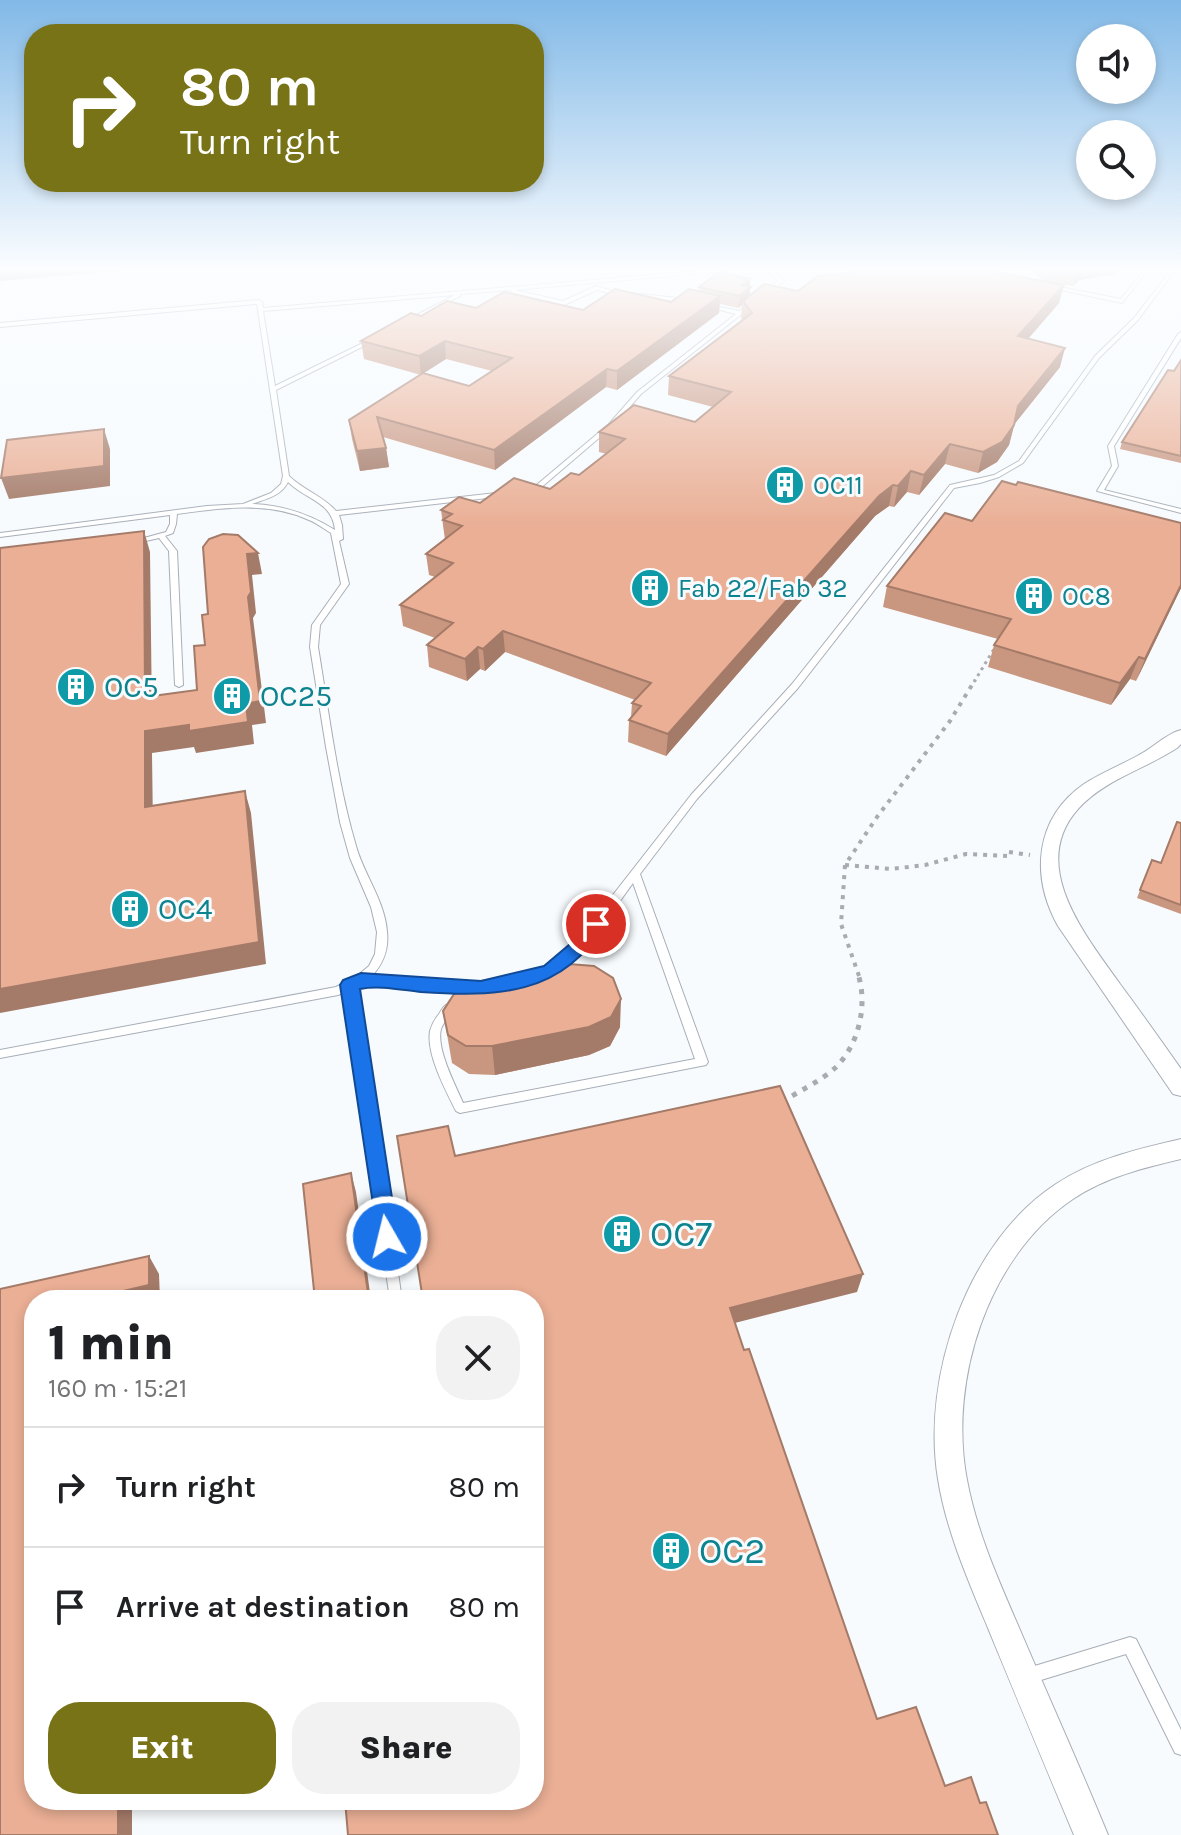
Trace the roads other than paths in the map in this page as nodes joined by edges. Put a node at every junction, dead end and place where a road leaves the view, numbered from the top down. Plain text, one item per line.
1 (267, 356) edge
2 (341, 356) edge
3 (686, 356) edge
4 (1098, 356) edge
5 (1167, 356) edge
6 (273, 389) junction
7 (286, 476) junction
8 (236, 506) junction
9 (1181, 511) edge
10 (174, 513) junction
11 (336, 513) junction
12 (0, 535) edge
13 (161, 536) junction
14 (338, 541) junction
15 (127, 542) edge
16 (179, 685) dead end
17 (1181, 735) edge
18 (635, 874) junction
19 (536, 975) edge
20 (355, 983) junction
21 (495, 985) edge
22 (463, 987) junction
23 (0, 1054) edge
24 (1181, 1087) edge
25 (1181, 1149) edge
26 (395, 1290) edge
27 (1024, 1677) junction
28 (1181, 1747) edge
29 (1091, 1835) edge

1 - 6 lane
2 - 6 lane
3 - 11 lane
4 - 18 lane
5 - 9 lane
6 - 7 lane
7 - 8 lane
7 - 11 lane
8 - 10 lane
8 - 14 lane
10 - 12 lane
10 - 13 lane
11 - 14 lane
13 - 15 lane
13 - 16 lane
14 - 20 lane
17 - 24 street
18 - 19 lane
18 - 22 lane
20 - 22 lane
20 - 23 lane
20 - 26 lane
21 - 22 lane
25 - 27 street
27 - 28 lane
27 - 29 street

